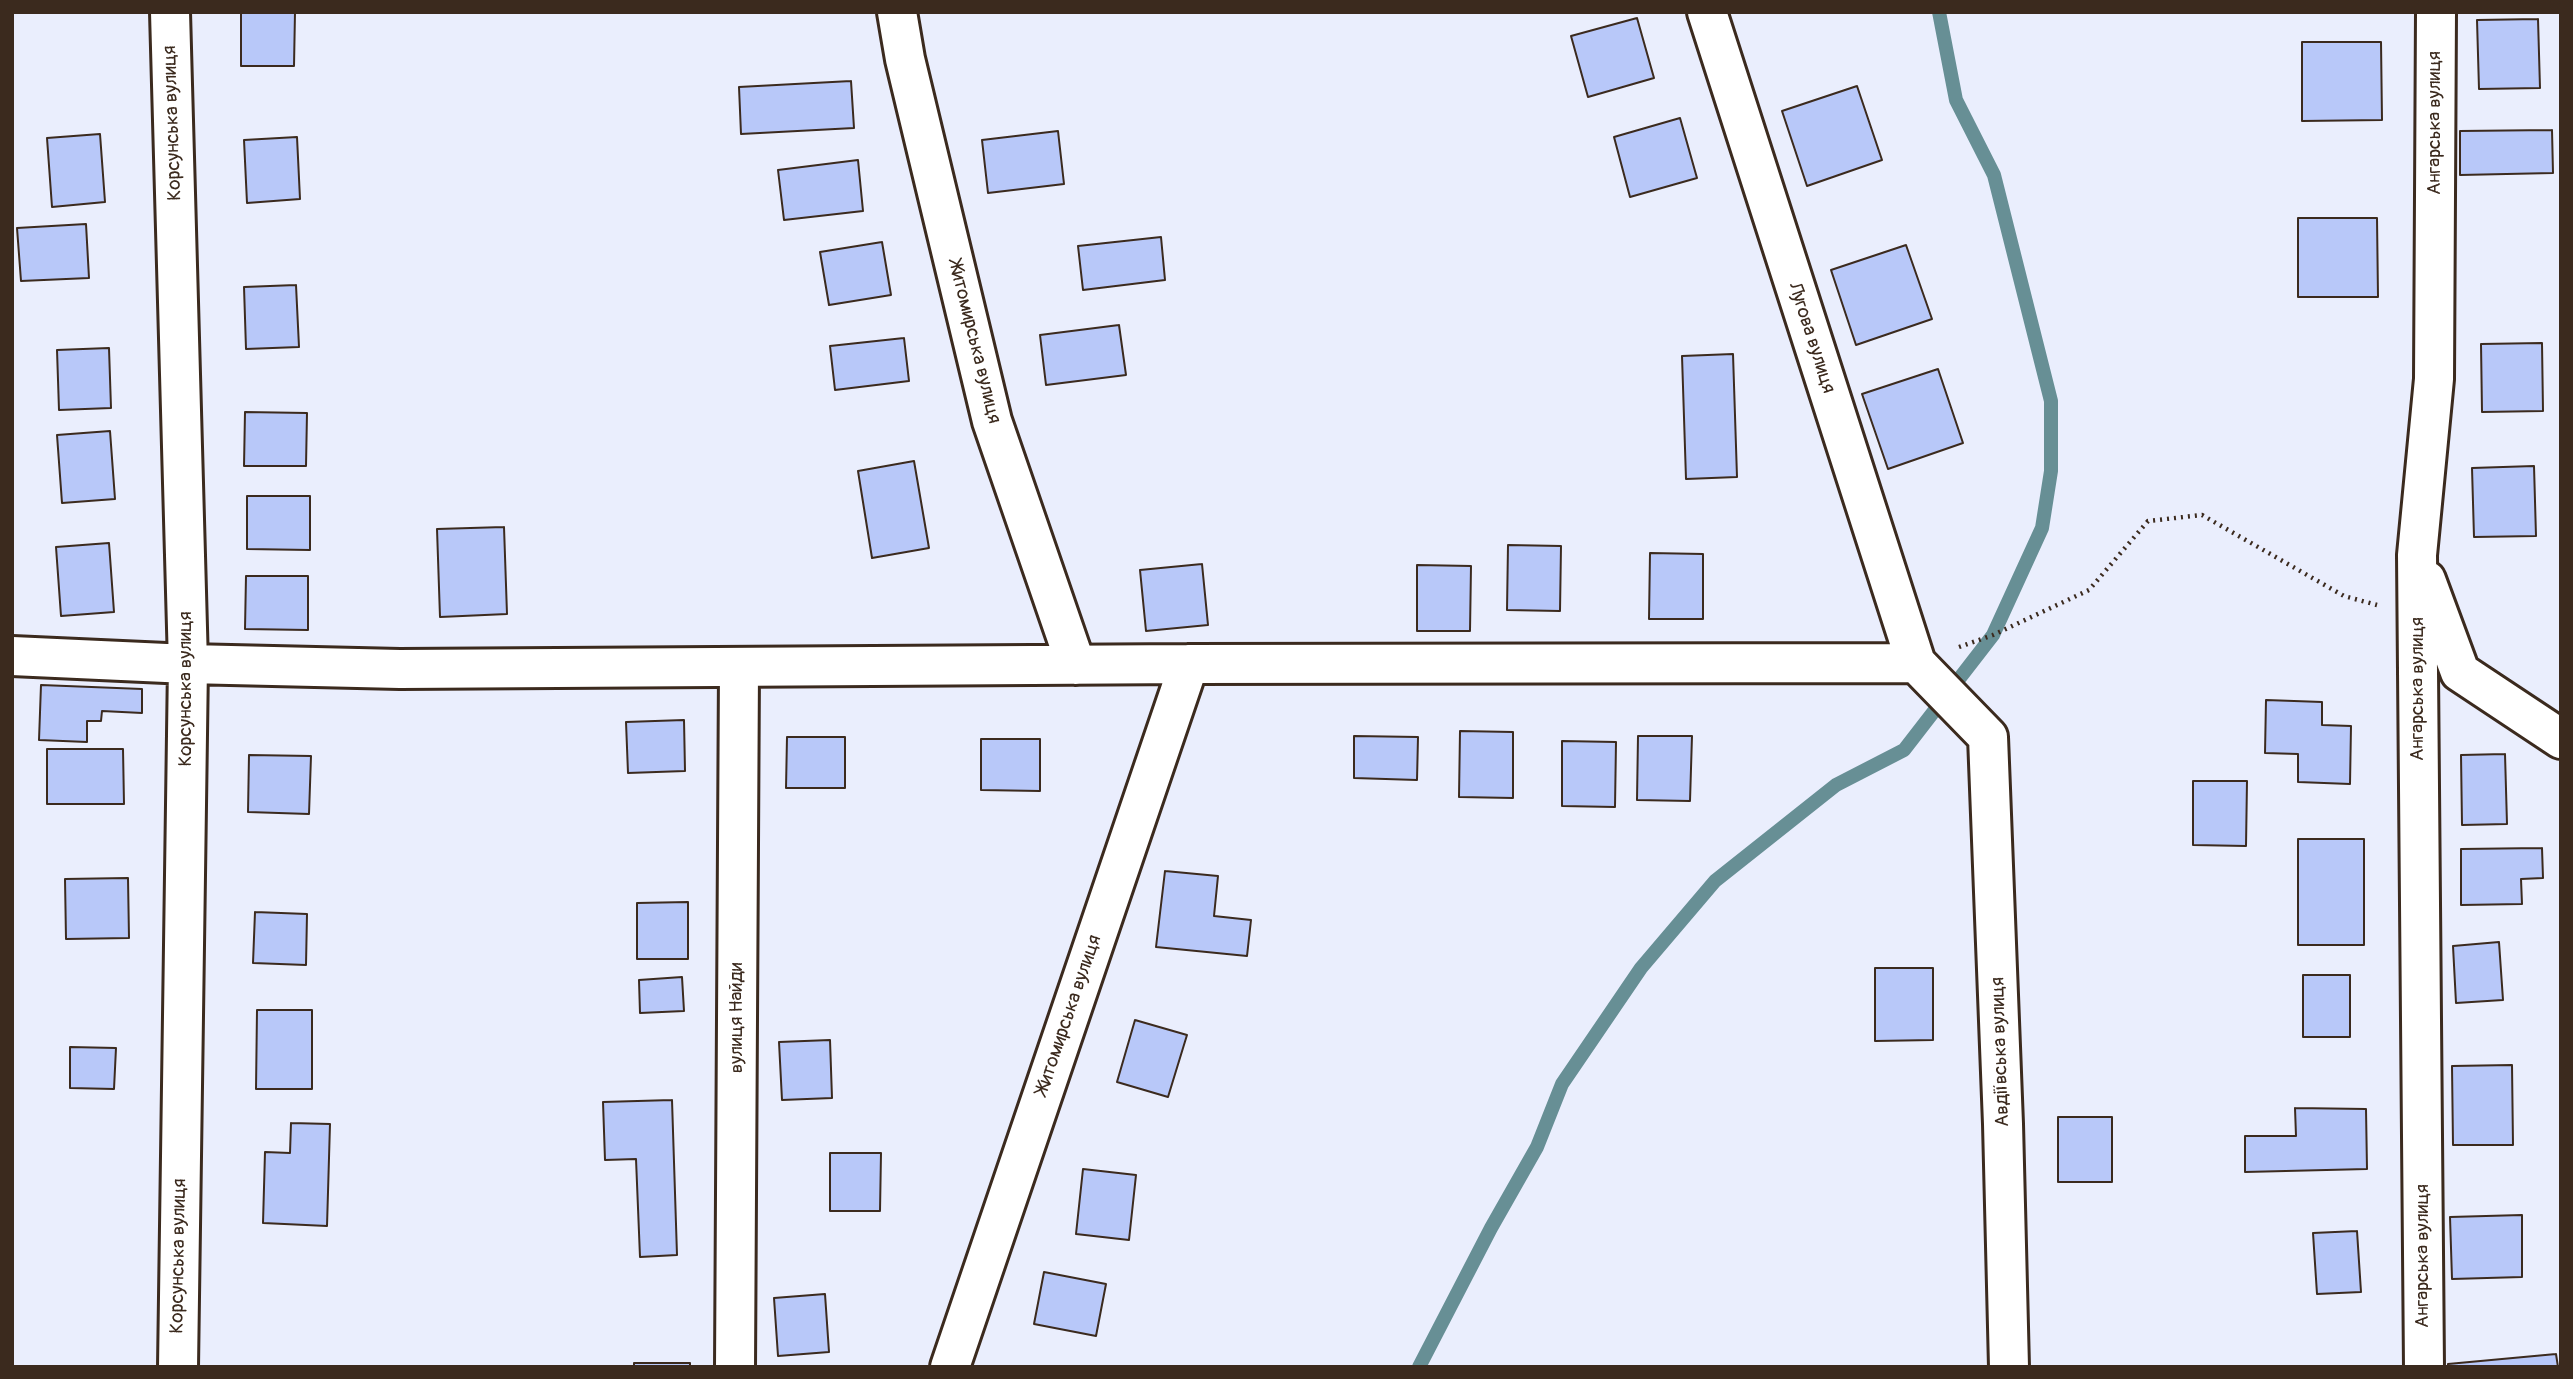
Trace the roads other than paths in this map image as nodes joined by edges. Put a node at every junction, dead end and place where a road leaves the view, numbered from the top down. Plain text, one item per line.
1 (170, 12) edge
2 (897, 12) edge
3 (1707, 12) edge
4 (2436, 12) edge
5 (2417, 555) junction
6 (12, 656) edge
7 (1916, 663) junction
8 (188, 664) junction
9 (1189, 664) junction
10 (1076, 665) junction
11 (739, 669) junction
12 (2561, 739) edge
13 (178, 1367) edge
14 (735, 1367) edge
15 (950, 1367) edge
16 (2009, 1367) edge
17 (2424, 1367) edge

1 - 8 street, Корсунська вулиця
2 - 10 street, Житомирська вулиця
3 - 7 street, Лугова вулиця
4 - 5 street, Ангарська вулиця
5 - 12 street
5 - 17 street, Ангарська вулиця
6 - 8 street
7 - 9 street
7 - 16 street, Авдіївська вулиця
8 - 11 street
8 - 13 street, Корсунська вулиця
9 - 10 street
9 - 15 street, Житомирська вулиця
10 - 11 street
11 - 14 street, вулиця Найди

